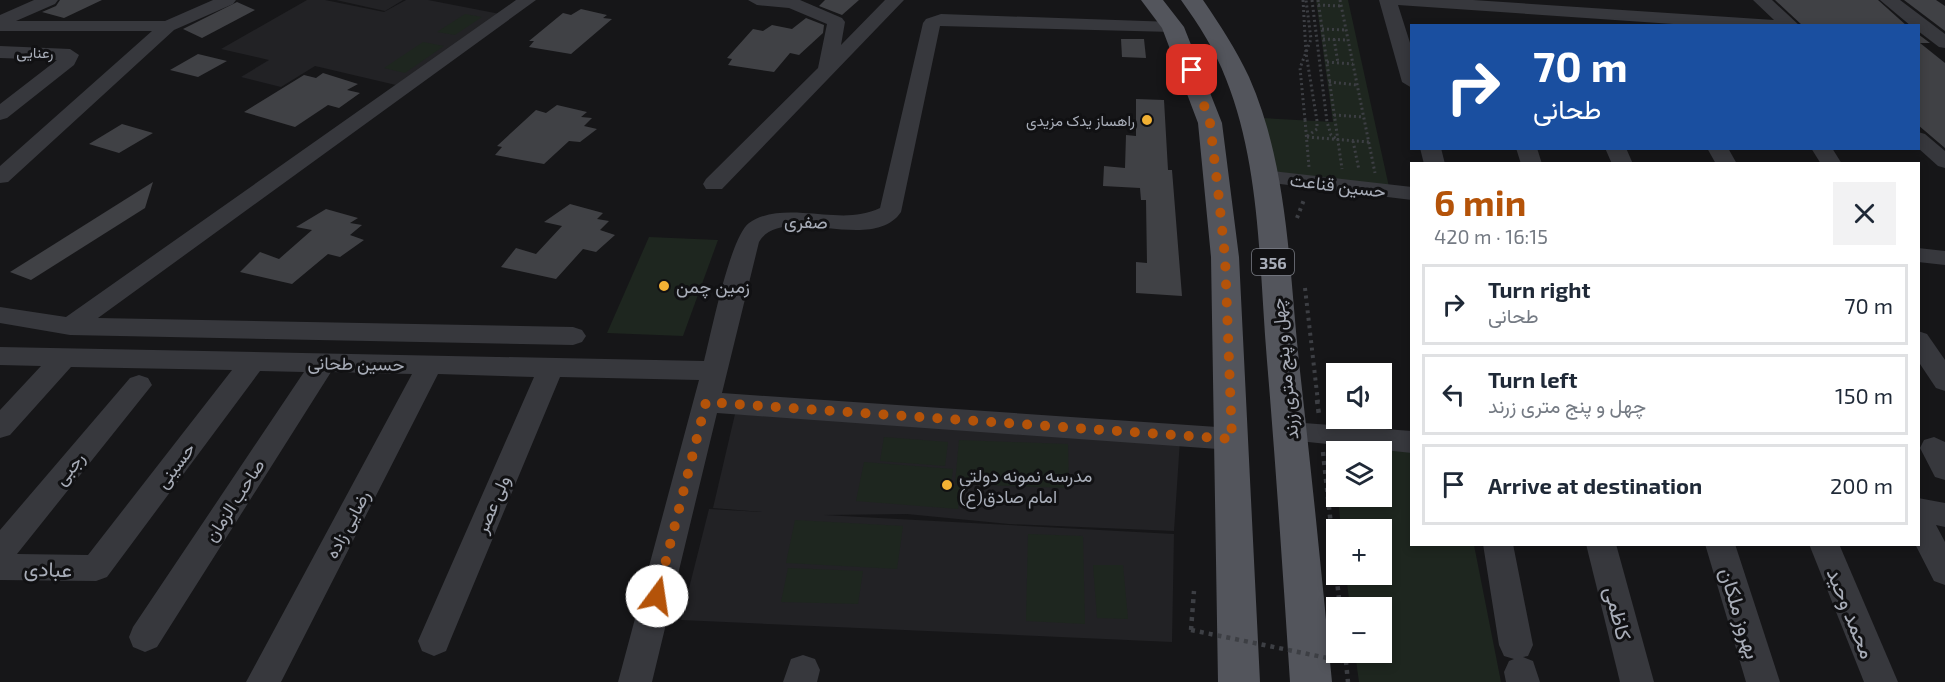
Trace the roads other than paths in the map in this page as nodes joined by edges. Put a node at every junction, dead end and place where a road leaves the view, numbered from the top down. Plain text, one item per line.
1 (49, 0) edge
2 (227, 0) edge
3 (527, 0) edge
4 (757, 0) edge
5 (895, 0) edge
6 (1152, 0) edge
7 (1192, 0) edge
8 (1388, 0) edge
9 (1395, 0) edge
10 (1658, 0) edge
11 (1762, 0) edge
12 (1889, 0) edge
13 (795, 2) edge
14 (1447, 2) edge
15 (1467, 5) junction
16 (1531, 6) edge
17 (1598, 7) edge
18 (1670, 18) junction
19 (1631, 20) edge
20 (0, 21) edge
21 (1726, 23) edge
22 (1475, 24) edge
23 (1548, 24) edge
24 (1748, 24) edge
25 (1789, 24) edge
26 (0, 26) edge
27 (168, 26) junction
28 (1173, 27) junction
29 (1945, 43) edge
30 (0, 52) edge
31 (827, 69) junction
32 (1410, 75) edge
33 (0, 114) edge
34 (1920, 140) edge
35 (1945, 162) edge
36 (1264, 176) junction
37 (0, 177) edge
38 (714, 184) dead end
39 (1410, 194) edge
40 (1920, 255) edge
41 (1945, 258) edge
42 (0, 315) edge
43 (70, 326) junction
44 (573, 336) dead end
45 (1920, 343) edge
46 (0, 356) edge
47 (65, 357) junction
48 (253, 361) junction
49 (323, 363) junction
50 (430, 365) junction
51 (551, 368) junction
52 (713, 371) junction
53 (1945, 381) edge
54 (139, 385) dead end
55 (706, 402) junction
56 (0, 428) edge
57 (1290, 432) junction
58 (1232, 439) junction
59 (1410, 442) edge
60 (1920, 510) edge
61 (1945, 514) edge
62 (1920, 525) edge
63 (1497, 546) edge
64 (1602, 546) edge
65 (1721, 546) edge
66 (1825, 546) edge
67 (1, 564) edge
68 (96, 568) joint
69 (1945, 572) edge
70 (145, 637) dead end
71 (434, 641) dead end
72 (1520, 666) edge
73 (263, 682) edge
74 (635, 682) edge
75 (1239, 682) edge
76 (1311, 682) edge
77 (1636, 682) edge
78 (1763, 682) edge
79 (1881, 682) edge

1 - 20 street
2 - 27 street
3 - 43 street
4 - 13 street
5 - 31 street
6 - 28 main road, 356
7 - 36 main road, چهل و پنج متری زرند / 356
8 - 32 street
9 - 14 street
10 - 18 street
11 - 25 street
12 - 29 street
13 - 31 street
14 - 15 street
15 - 16 street
15 - 22 street
16 - 17 street
16 - 23 street
17 - 19 street
18 - 19 street
18 - 21 street
21 - 24 street
26 - 27 street
27 - 37 street
28 - 52 street, صفری
28 - 58 main road, 356
30 - 33 street, رعنایی
31 - 38 street
34 - 35 street
36 - 39 street, حسین قناعت
36 - 57 main road, چهل و پنج متری زرند / 356
40 - 41 street
42 - 43 street
43 - 44 street
45 - 53 street
46 - 47 street, حسین طحانی
47 - 48 street, حسین طحانی
47 - 56 street
48 - 49 street, حسین طحانی
48 - 68 street, حسینی
49 - 50 street, حسین طحانی
49 - 70 street, صاحب الزمان
50 - 51 street, حسین طحانی
50 - 73 street, رضایی زاده
51 - 52 street, حسین طحانی
51 - 71 street, ولی عصر
52 - 55 street, صفری
54 - 67 street, رجبی
55 - 58 street
55 - 74 street, صفری
57 - 59 street
57 - 76 main road, چهل و پنج متری زرند / 356
58 - 75 main road, 356
60 - 61 street
62 - 69 street
63 - 72 street
64 - 77 street, کاظمی
65 - 78 street, بهروز ملکان
66 - 79 street, محمد وحید
67 - 68 street, عبادی

